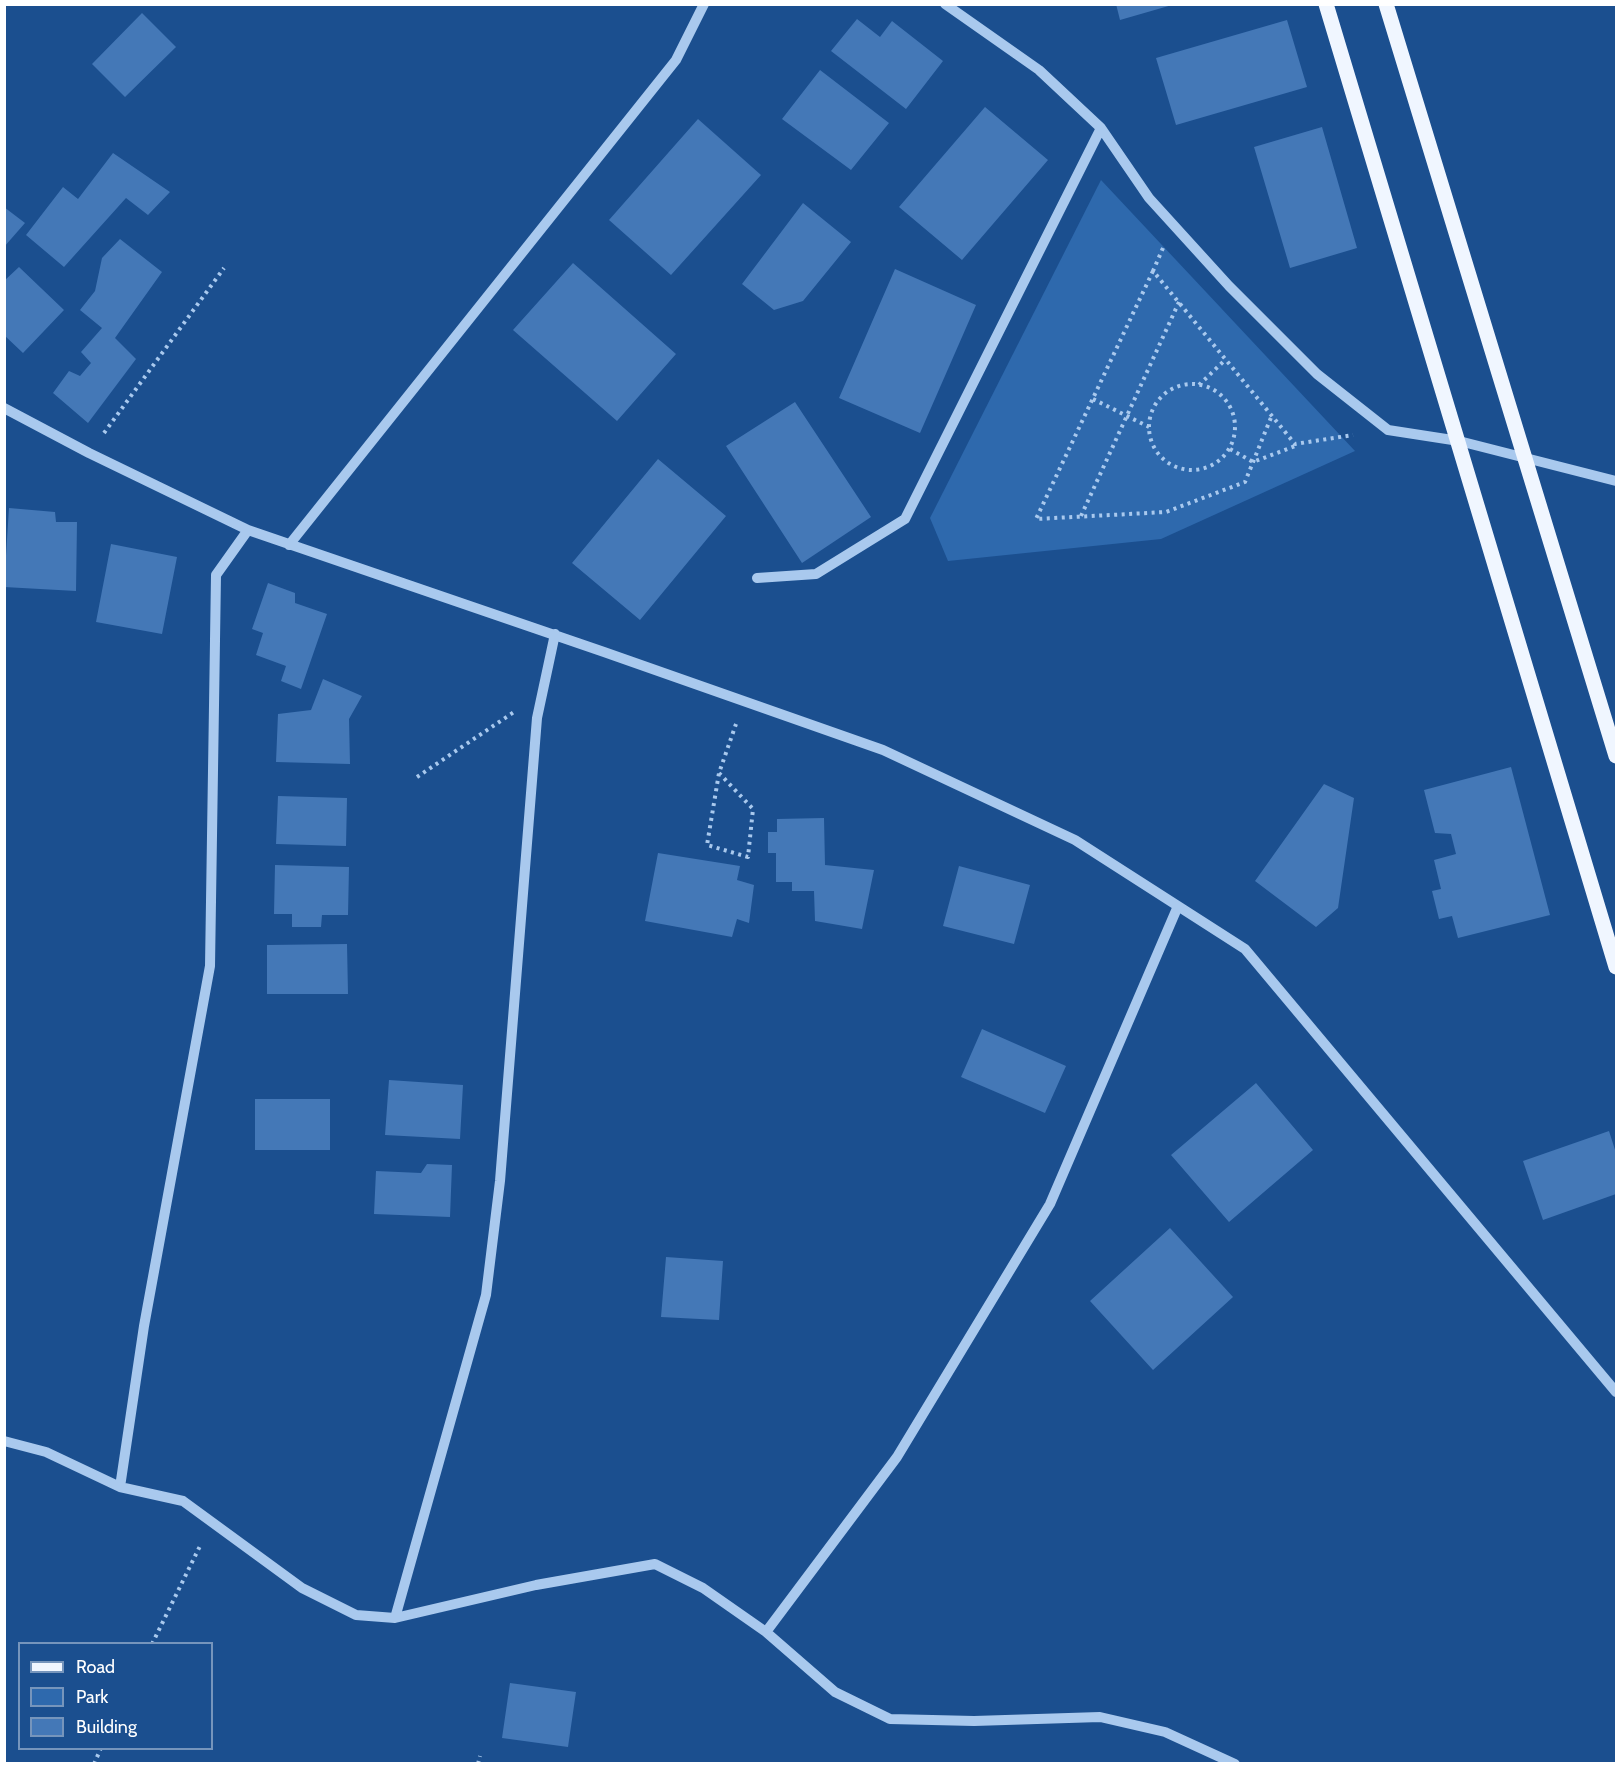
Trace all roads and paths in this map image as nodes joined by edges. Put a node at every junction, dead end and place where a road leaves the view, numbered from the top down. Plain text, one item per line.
1 (704, 4) edge
2 (945, 4) edge
3 (1326, 4) edge
4 (1386, 4) edge
5 (1101, 128) junction
6 (1173, 225) junction
7 (224, 268) dead end
8 (1154, 271) junction
9 (1179, 302) junction
10 (1226, 359) junction
11 (1199, 385) junction
12 (1093, 399) junction
13 (4, 408) edge
14 (1272, 415) junction
15 (1127, 416) junction
16 (1149, 427) junction
17 (1388, 430) junction
18 (1459, 441) junction
19 (1303, 443) junction
20 (1230, 449) junction
21 (89, 453) junction
22 (1527, 459) junction
23 (1253, 462) junction
24 (1617, 482) edge
25 (1081, 516) junction
26 (248, 530) junction
27 (289, 545) junction
28 (757, 578) dead end
29 (555, 634) junction
30 (542, 693) junction
31 (744, 701) junction
32 (1617, 756) edge
33 (719, 773) junction
34 (417, 777) dead end
35 (1178, 906) junction
36 (1617, 967) edge
37 (1617, 1392) edge
38 (4, 1441) edge
39 (120, 1487) junction
40 (212, 1522) junction
41 (395, 1618) junction
42 (766, 1632) junction
43 (153, 1642) edge
44 (101, 1750) edge
45 (480, 1756) dead end
46 (94, 1764) edge
47 (478, 1764) edge
48 (1235, 1764) edge

1 - 27 street
2 - 5 street
3 - 18 main road
4 - 22 main road
5 - 6 street
5 - 28 street
6 - 8 path
6 - 17 street
7 - 21 path
8 - 9 path
8 - 12 path
9 - 10 path
9 - 15 path
10 - 11 path
10 - 14 path
11 - 16 path
11 - 20 path
12 - 15 path
12 - 25 path
13 - 21 street
14 - 19 path
14 - 23 path
15 - 16 path
15 - 25 path
16 - 20 path
17 - 18 street
17 - 19 path
18 - 22 street
18 - 36 main road
19 - 23 path
20 - 23 path
21 - 26 street
22 - 24 street
22 - 32 main road
23 - 25 path
26 - 27 street
26 - 39 street
27 - 29 street
29 - 30 street
29 - 31 street
30 - 34 path
30 - 41 street
31 - 33 path
31 - 35 street
33 - 33 path
35 - 37 street
35 - 42 street
38 - 39 street
39 - 40 street
40 - 41 street
40 - 43 path
41 - 42 street
42 - 48 street
44 - 46 path
45 - 47 path

